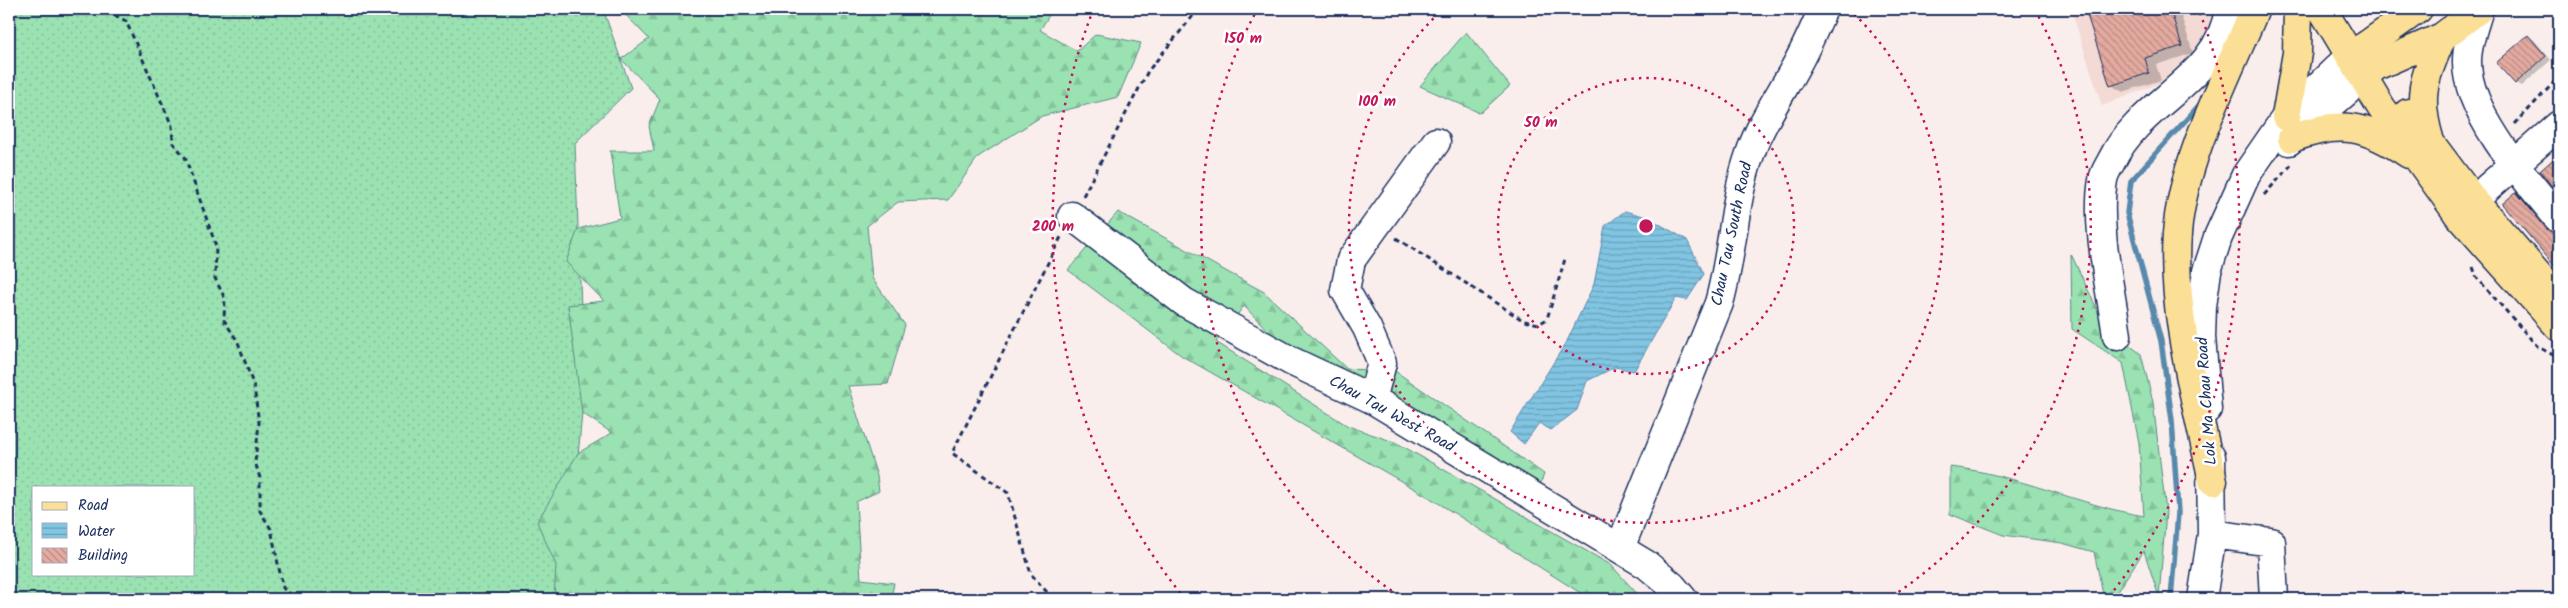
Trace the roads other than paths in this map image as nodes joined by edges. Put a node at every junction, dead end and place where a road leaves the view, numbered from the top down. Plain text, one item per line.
1 (1823, 9) edge
2 (2229, 9) edge
3 (2255, 9) edge
4 (2298, 9) edge
5 (2322, 9) edge
6 (2342, 9) edge
7 (2418, 9) edge
8 (2479, 9) edge
9 (2442, 37) junction
10 (2363, 62) junction
11 (2559, 125) edge
12 (2292, 138) junction
13 (1436, 142) dead end
14 (2424, 152) junction
15 (2513, 165) junction
16 (2465, 207) junction
17 (1072, 216) road end
18 (2559, 219) edge
19 (2559, 299) edge
20 (2559, 327) edge
21 (2117, 336) dead end
22 (1372, 399) junction
23 (2213, 481) junction
24 (2212, 534) junction
25 (1620, 548) junction
26 (1683, 599) edge
27 (2202, 599) edge
28 (2274, 599) edge

1 - 25 street, Chau Tau South Road
2 - 21 street
3 - 23 main road
4 - 12 main road
5 - 10 main road
6 - 10 main road
7 - 10 main road
8 - 9 main road
8 - 15 street
9 - 10 main road
9 - 14 main road
10 - 12 street, Lok Ma Chau Road
10 - 14 main road
11 - 15 street
12 - 14 main road
12 - 23 street, Lok Ma Chau Road
13 - 22 street
14 - 16 main road
15 - 16 street
15 - 18 street
16 - 19 main road
16 - 20 main road
17 - 22 street, Chau Tau West Road
22 - 25 street, Chau Tau West Road
23 - 24 street, Lok Ma Chau Road
24 - 27 street, Lok Ma Chau Road
24 - 28 street
25 - 26 street, Chau Tau West Road

